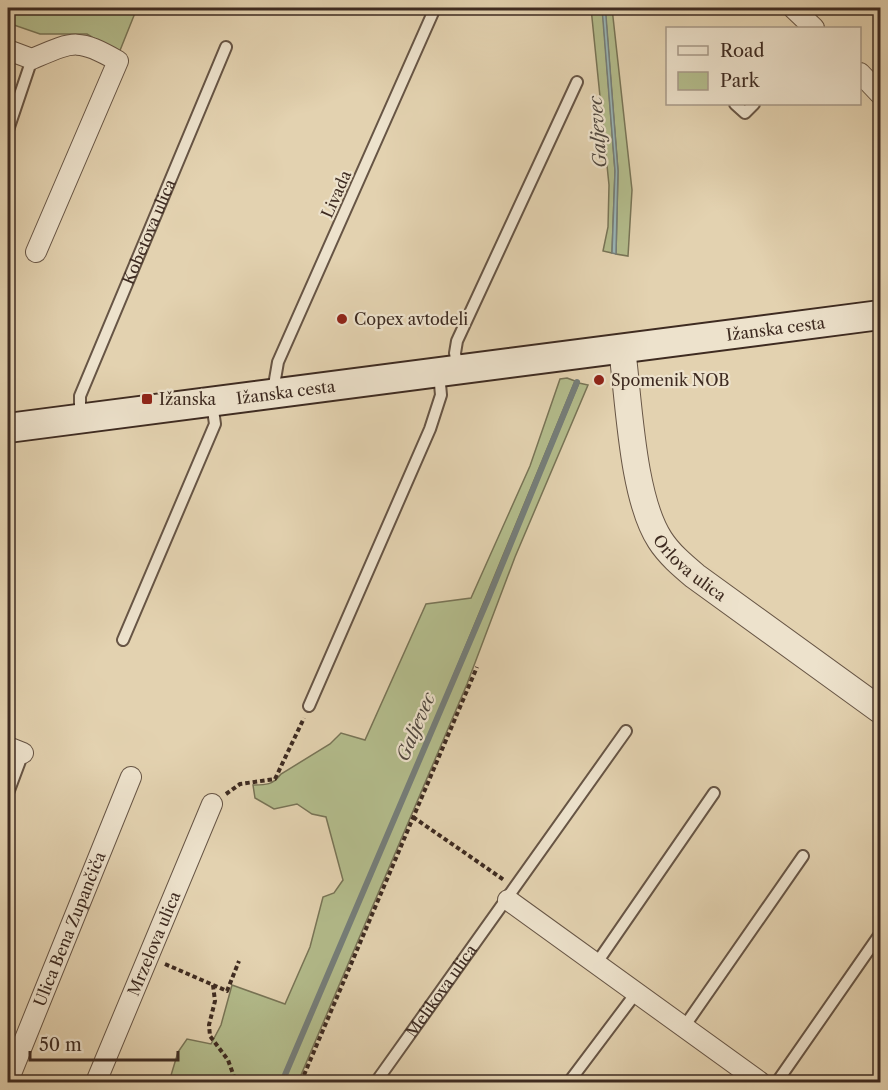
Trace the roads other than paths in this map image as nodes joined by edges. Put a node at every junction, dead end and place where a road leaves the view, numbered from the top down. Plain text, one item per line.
1 (435, 8) edge
2 (793, 8) edge
3 (813, 27) edge
4 (226, 47) dead end
5 (8, 50) edge
6 (32, 59) junction
7 (861, 74) edge
8 (577, 81) dead end
9 (880, 94) edge
10 (736, 105) edge
11 (753, 105) edge
12 (8, 130) edge
13 (36, 252) dead end
14 (880, 315) edge
15 (622, 349) junction
16 (448, 371) junction
17 (272, 394) junction
18 (212, 402) junction
19 (80, 419) junction
20 (8, 428) edge
21 (123, 640) dead end
22 (309, 706) road end
23 (880, 710) edge
24 (626, 731) dead end
25 (15, 750) edge
26 (131, 777) dead end
27 (8, 793) edge
28 (714, 793) dead end
29 (212, 804) road end
30 (803, 856) dead end
31 (508, 900) junction
32 (880, 934) edge
33 (596, 964) junction
34 (636, 993) junction
35 (684, 1028) junction
36 (8, 1081) edge
37 (96, 1083) edge
38 (376, 1083) edge
39 (569, 1083) edge
40 (760, 1083) edge
41 (777, 1083) edge

1 - 17 lane, Livada
2 - 3 street
4 - 19 lane, Kobetova ulica
5 - 6 street
6 - 12 lane
6 - 13 street
7 - 9 street
8 - 16 lane
10 - 11 lane
14 - 15 main road, Ižanska cesta
15 - 16 main road, Ižanska cesta
15 - 23 street, Orlova ulica
16 - 17 main road, Ižanska cesta
16 - 22 lane
17 - 18 main road, Ižanska cesta
18 - 19 main road, Ižanska cesta
18 - 21 lane
19 - 20 main road, Ižanska cesta
24 - 31 lane, Melikova ulica
25 - 27 lane
26 - 36 street, Ulica Bena Zupančiča
28 - 33 lane
29 - 37 street, Mrzelova ulica
30 - 35 lane
31 - 33 street
31 - 38 lane, Melikova ulica
32 - 41 lane
33 - 34 street
34 - 35 street
34 - 39 lane
35 - 40 street

